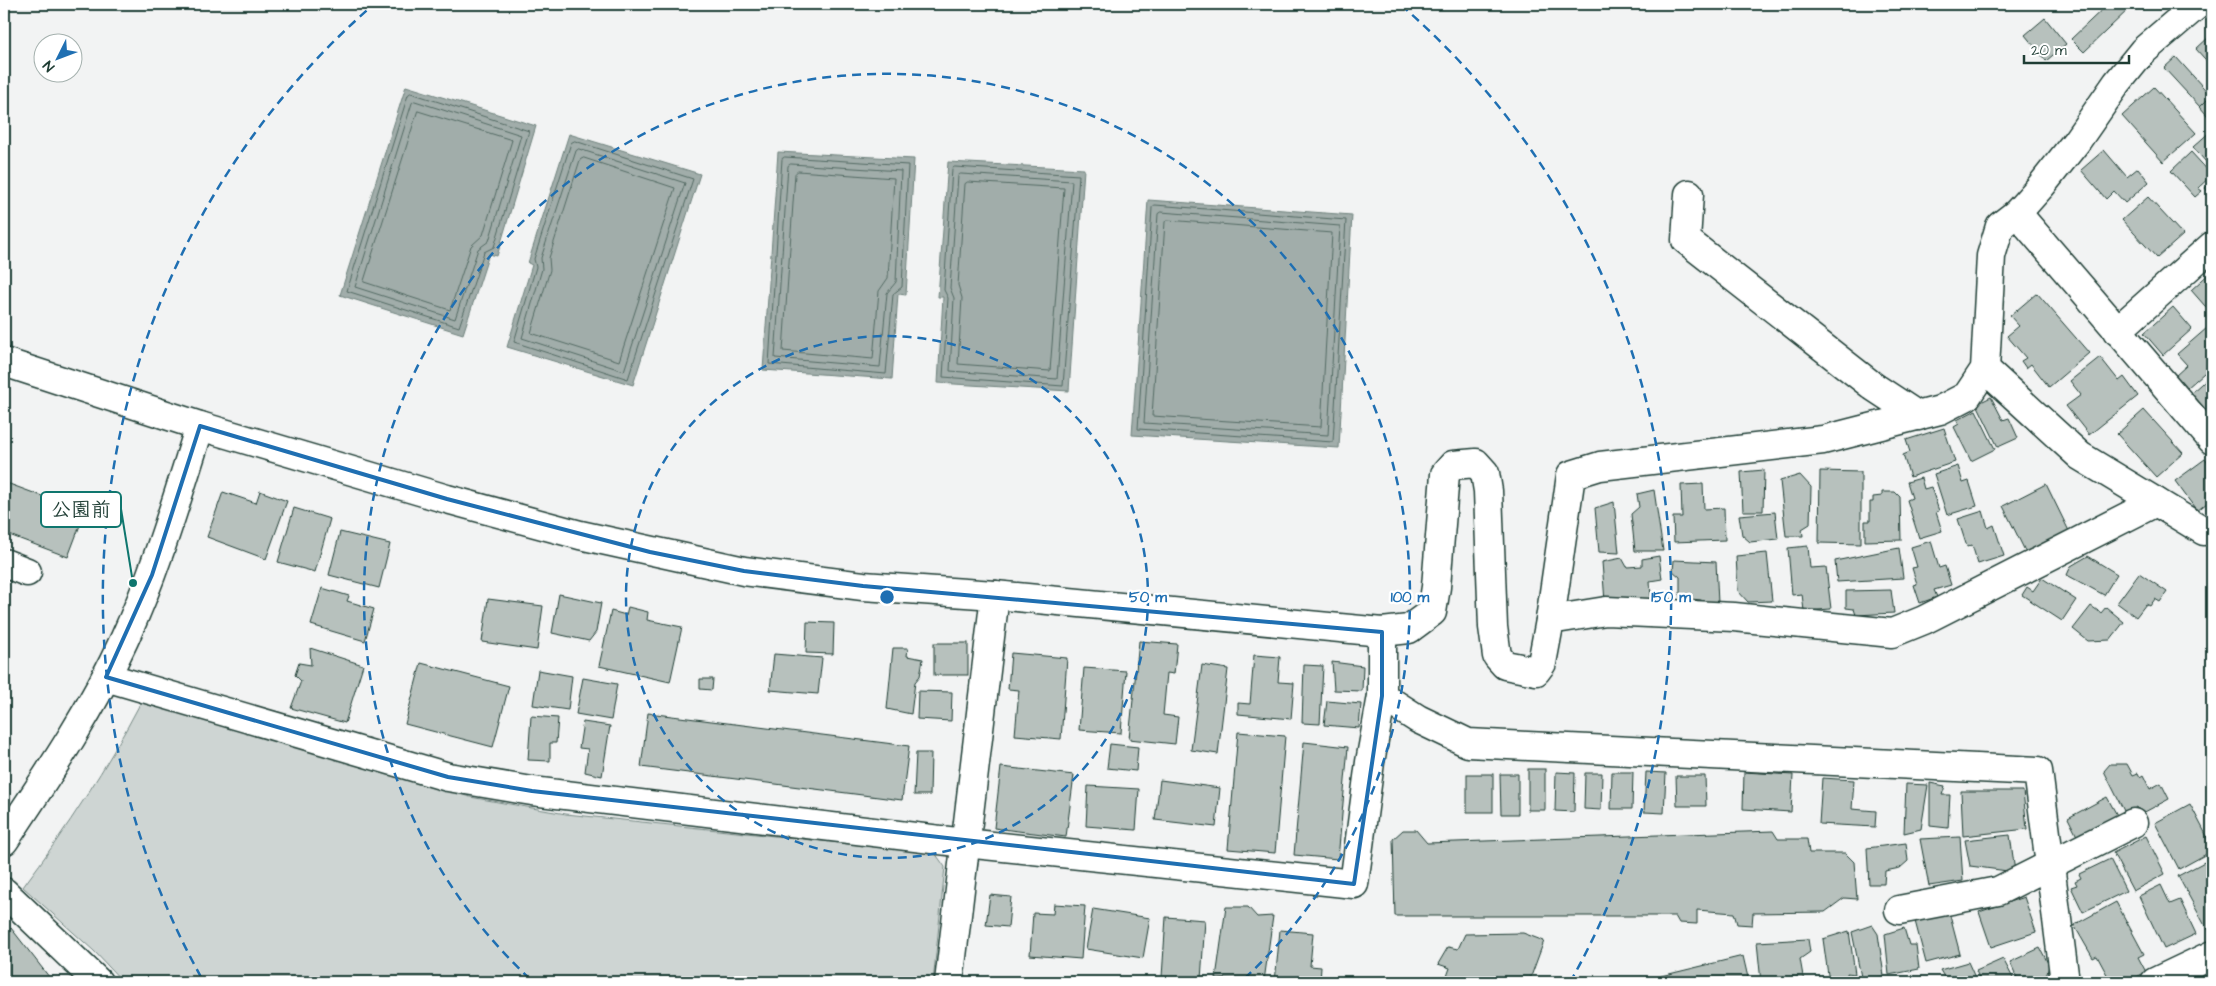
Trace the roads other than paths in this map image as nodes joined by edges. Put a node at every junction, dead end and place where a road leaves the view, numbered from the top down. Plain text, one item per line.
1 (2198, 4) edge
2 (1689, 194) dead end
3 (2017, 212) junction
4 (2212, 246) edge
5 (2117, 331) junction
6 (4, 362) edge
7 (1985, 369) junction
8 (1918, 416) junction
9 (200, 426) junction
10 (2212, 440) edge
11 (2156, 502) junction
12 (2204, 531) dead end
13 (995, 595) junction
14 (1550, 620) junction
15 (1382, 632) junction
16 (106, 677) junction
17 (1382, 696) junction
18 (2133, 822) dead end
19 (4, 841) edge
20 (965, 843) junction
21 (2050, 863) junction
22 (4, 892) edge
23 (1898, 910) dead end
24 (2212, 955) edge
25 (98, 982) edge
26 (949, 982) edge
27 (2065, 982) edge
28 (2154, 982) edge

1 - 3 street
2 - 8 street
3 - 5 street
3 - 7 street
4 - 5 street
5 - 10 street
6 - 9 street
7 - 8 street
7 - 11 street
8 - 14 street
9 - 13 street
9 - 16 street
11 - 12 street
11 - 14 street
13 - 15 street
13 - 20 street
14 - 15 street
15 - 17 street
16 - 19 street
16 - 20 street
17 - 20 street
17 - 21 street
18 - 21 street
20 - 26 street
21 - 23 street
21 - 27 street
22 - 25 street
24 - 28 street

